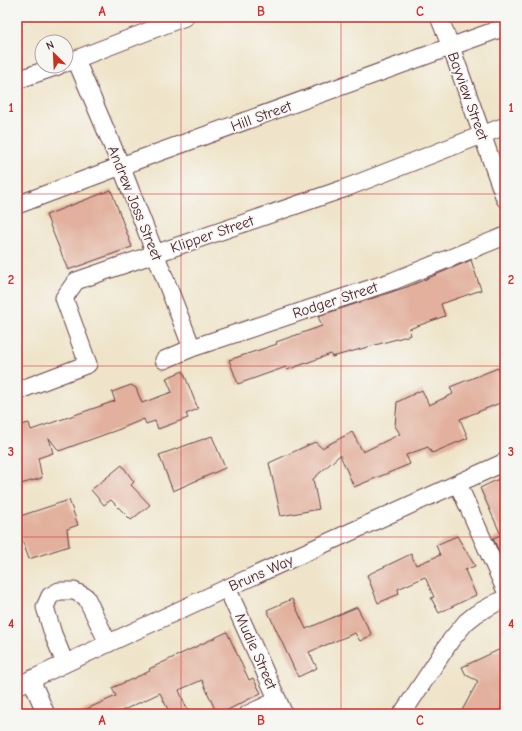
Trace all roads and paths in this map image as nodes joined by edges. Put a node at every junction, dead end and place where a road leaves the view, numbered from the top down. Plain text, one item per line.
1 (185, 17) edge
2 (438, 17) edge
3 (505, 27) edge
4 (451, 47) junction
5 (74, 60) edge
6 (74, 67) edge
7 (35, 74) edge
8 (17, 80) edge
9 (505, 126) edge
10 (482, 135) junction
11 (121, 166) junction
12 (505, 198) edge
13 (17, 205) edge
14 (505, 236) edge
15 (154, 253) junction
16 (192, 348) junction
17 (164, 360) dead end
18 (17, 390) edge
19 (505, 462) edge
20 (458, 484) junction
21 (228, 588) junction
22 (505, 589) edge
23 (505, 598) edge
24 (108, 643) junction
25 (65, 663) junction
26 (24, 682) edge
27 (281, 707) edge
28 (46, 714) edge
29 (248, 714) edge
30 (402, 714) edge

1 - 5 street
2 - 4 street, Bayview Street
3 - 4 street, Hill Street
4 - 10 street, Bayview Street
4 - 11 street, Hill Street
6 - 11 street, Andrew Joss Street
7 - 8 street
9 - 10 street, Klipper Street
10 - 12 street, Bayview Street
10 - 15 street, Klipper Street
11 - 13 street, Hill Street
11 - 15 street, Andrew Joss Street
14 - 16 street, Rodger Street
15 - 16 street, Andrew Joss Street
15 - 18 street, Klipper Street
16 - 17 street, Rodger Street
19 - 20 street, Bruns Way
20 - 21 street, Bruns Way
20 - 22 street
21 - 24 street, Bruns Way
21 - 27 street, Mudie Street
23 - 30 street
24 - 25 street, Bruns Way
24 - 25 street
25 - 26 street, Bruns Way
26 - 28 street
27 - 29 street

